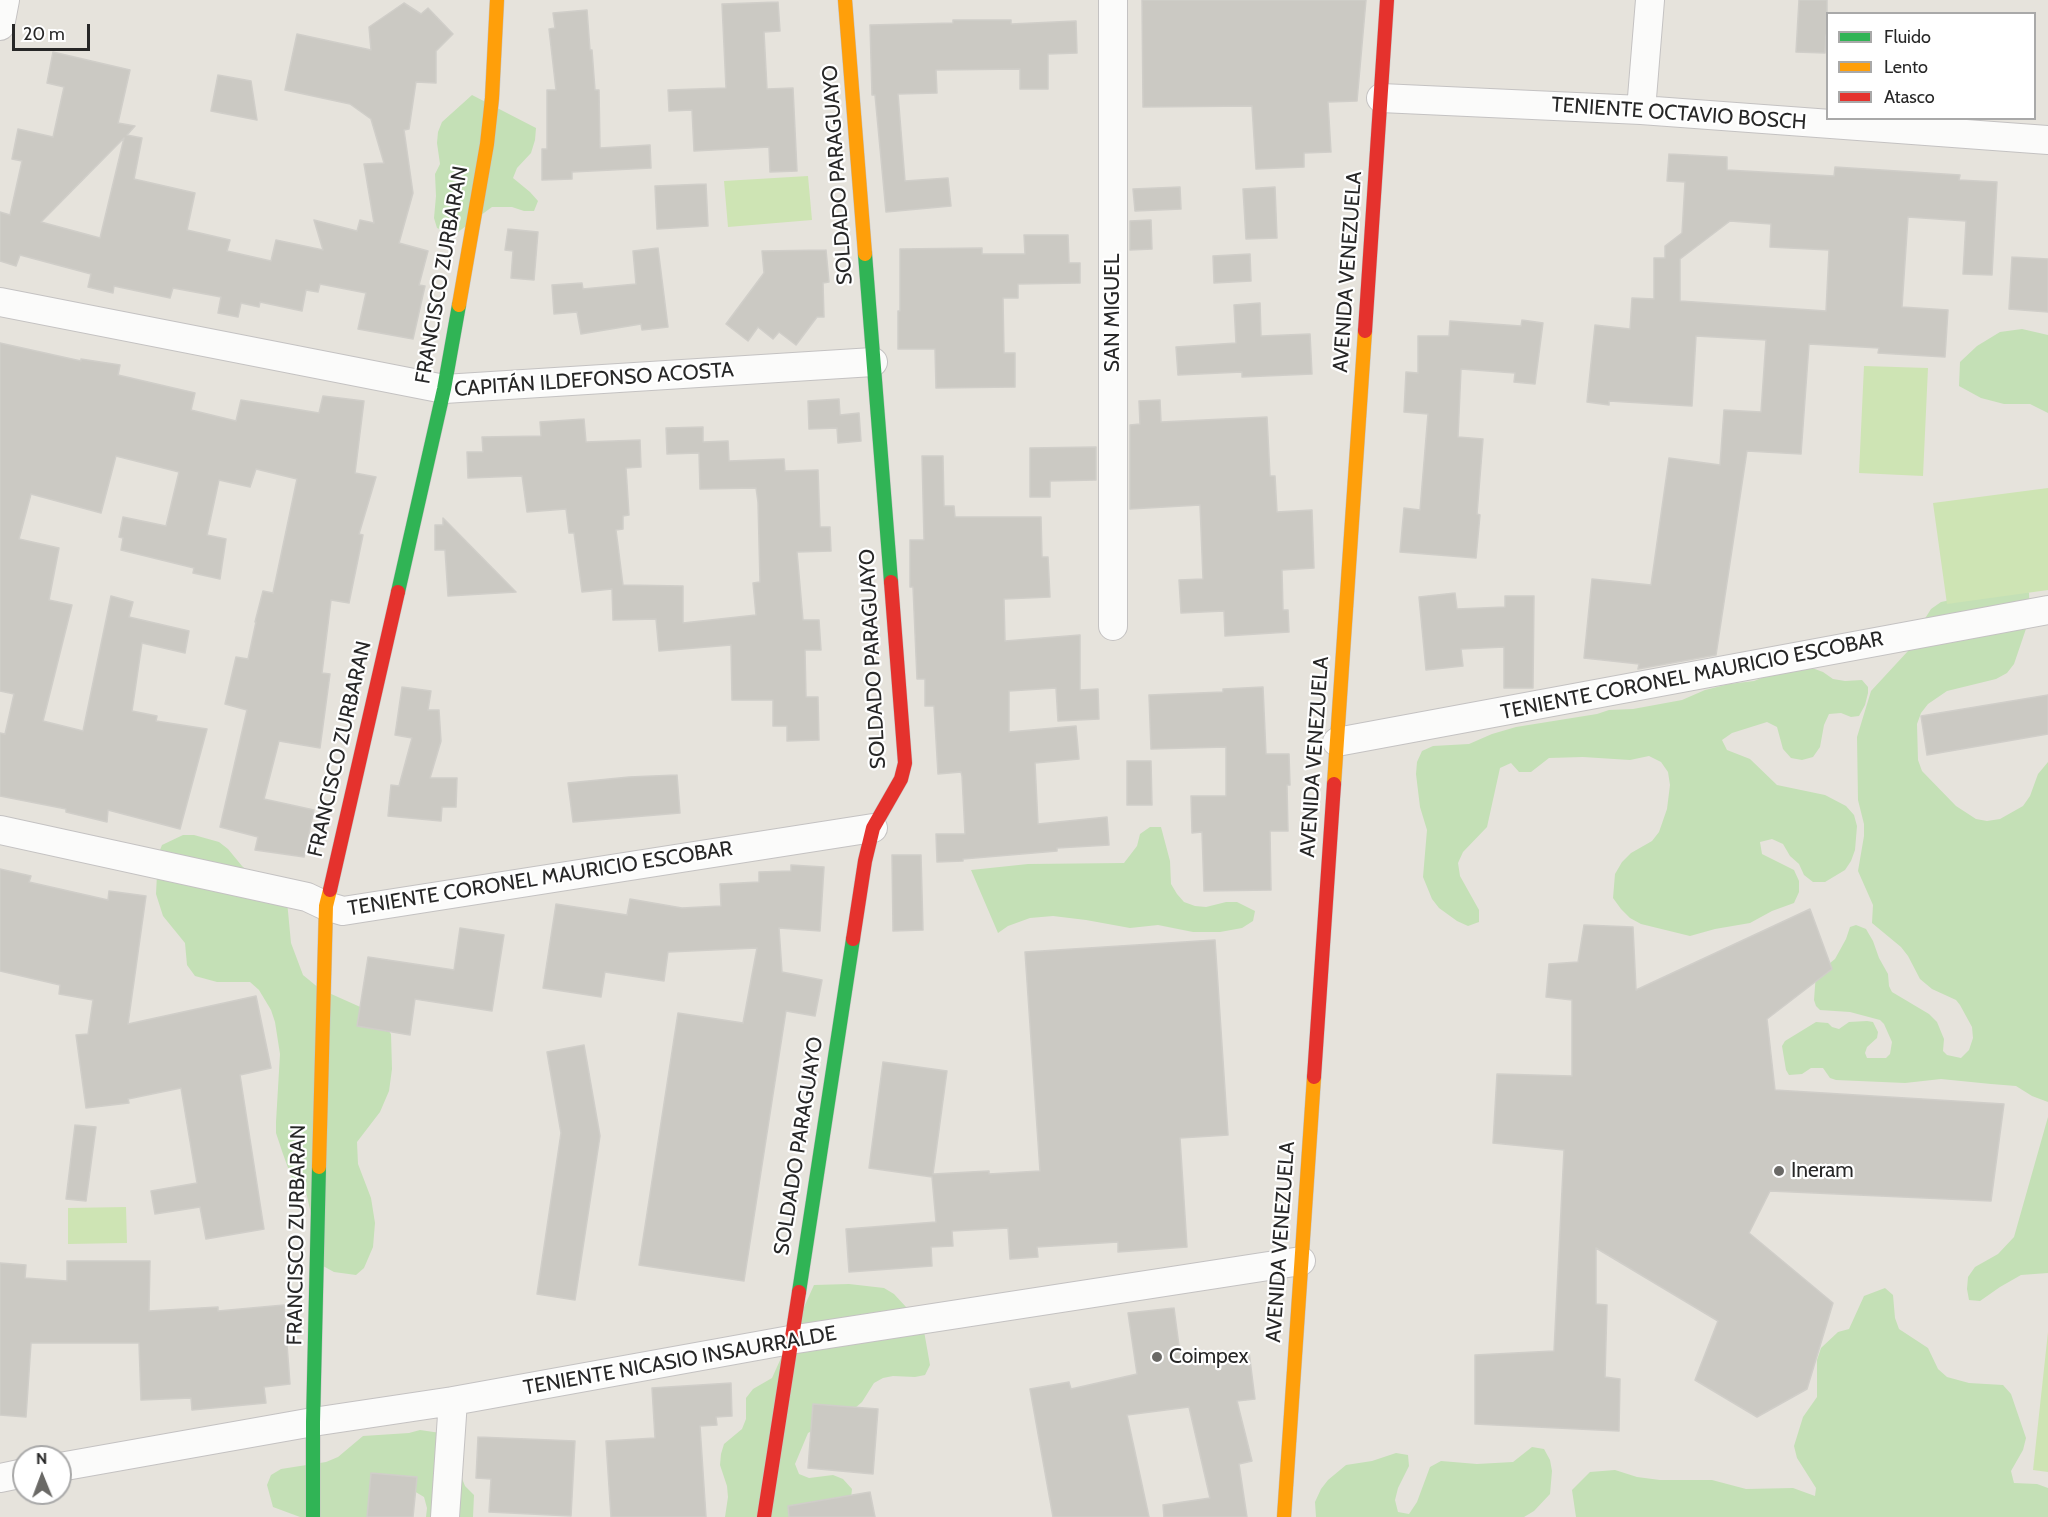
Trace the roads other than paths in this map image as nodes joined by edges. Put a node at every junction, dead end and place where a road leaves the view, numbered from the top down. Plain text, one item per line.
1 (5, 0) edge
2 (497, 0) edge
3 (845, 0) edge
4 (1113, 0) edge
5 (1388, 0) edge
6 (1650, 0) edge
7 (0, 26) edge
8 (1381, 98) junction
9 (1641, 110) junction
10 (2048, 140) edge
11 (0, 302) edge
12 (873, 362) junction
13 (444, 389) junction
14 (2048, 610) edge
15 (1113, 626) dead end
16 (1336, 742) junction
17 (873, 828) junction
18 (0, 830) edge
19 (326, 906) junction
20 (1301, 1261) junction
21 (790, 1340) junction
22 (453, 1401) junction
23 (313, 1422) junction
24 (72, 1465) edge
25 (313, 1517) edge
26 (445, 1517) edge
27 (764, 1517) edge
28 (1284, 1517) edge

1 - 7 street
2 - 13 street, FRANCISCO ZURBARAN
3 - 12 street, SOLDADO PARAGUAYO
4 - 15 street, SAN MIGUEL
5 - 8 street, AVENIDA VENEZUELA
6 - 9 street
8 - 9 street, TENIENTE OCTAVIO BOSCH
8 - 16 street, AVENIDA VENEZUELA
9 - 10 street, TENIENTE OCTAVIO BOSCH
11 - 13 street, CAPITÁN ILDEFONSO ACOSTA
12 - 13 street, CAPITÁN ILDEFONSO ACOSTA
12 - 17 street, SOLDADO PARAGUAYO
13 - 19 street, FRANCISCO ZURBARAN
14 - 16 street, TENIENTE CORONEL MAURICIO ESCOBAR
16 - 20 street, AVENIDA VENEZUELA
17 - 19 street, TENIENTE CORONEL MAURICIO ESCOBAR
17 - 21 street, SOLDADO PARAGUAYO
18 - 19 street, TENIENTE CORONEL MAURICIO ESCOBAR
19 - 23 street, FRANCISCO ZURBARAN
20 - 21 street, TENIENTE NICASIO INSAURRALDE
20 - 28 street, AVENIDA VENEZUELA
21 - 22 street, TENIENTE NICASIO INSAURRALDE
21 - 27 street, SOLDADO PARAGUAYO
22 - 23 street, TENIENTE NICASIO INSAURRALDE
22 - 26 street
23 - 24 street, TENIENTE NICASIO INSAURRALDE
23 - 25 street, FRANCISCO ZURBARAN

